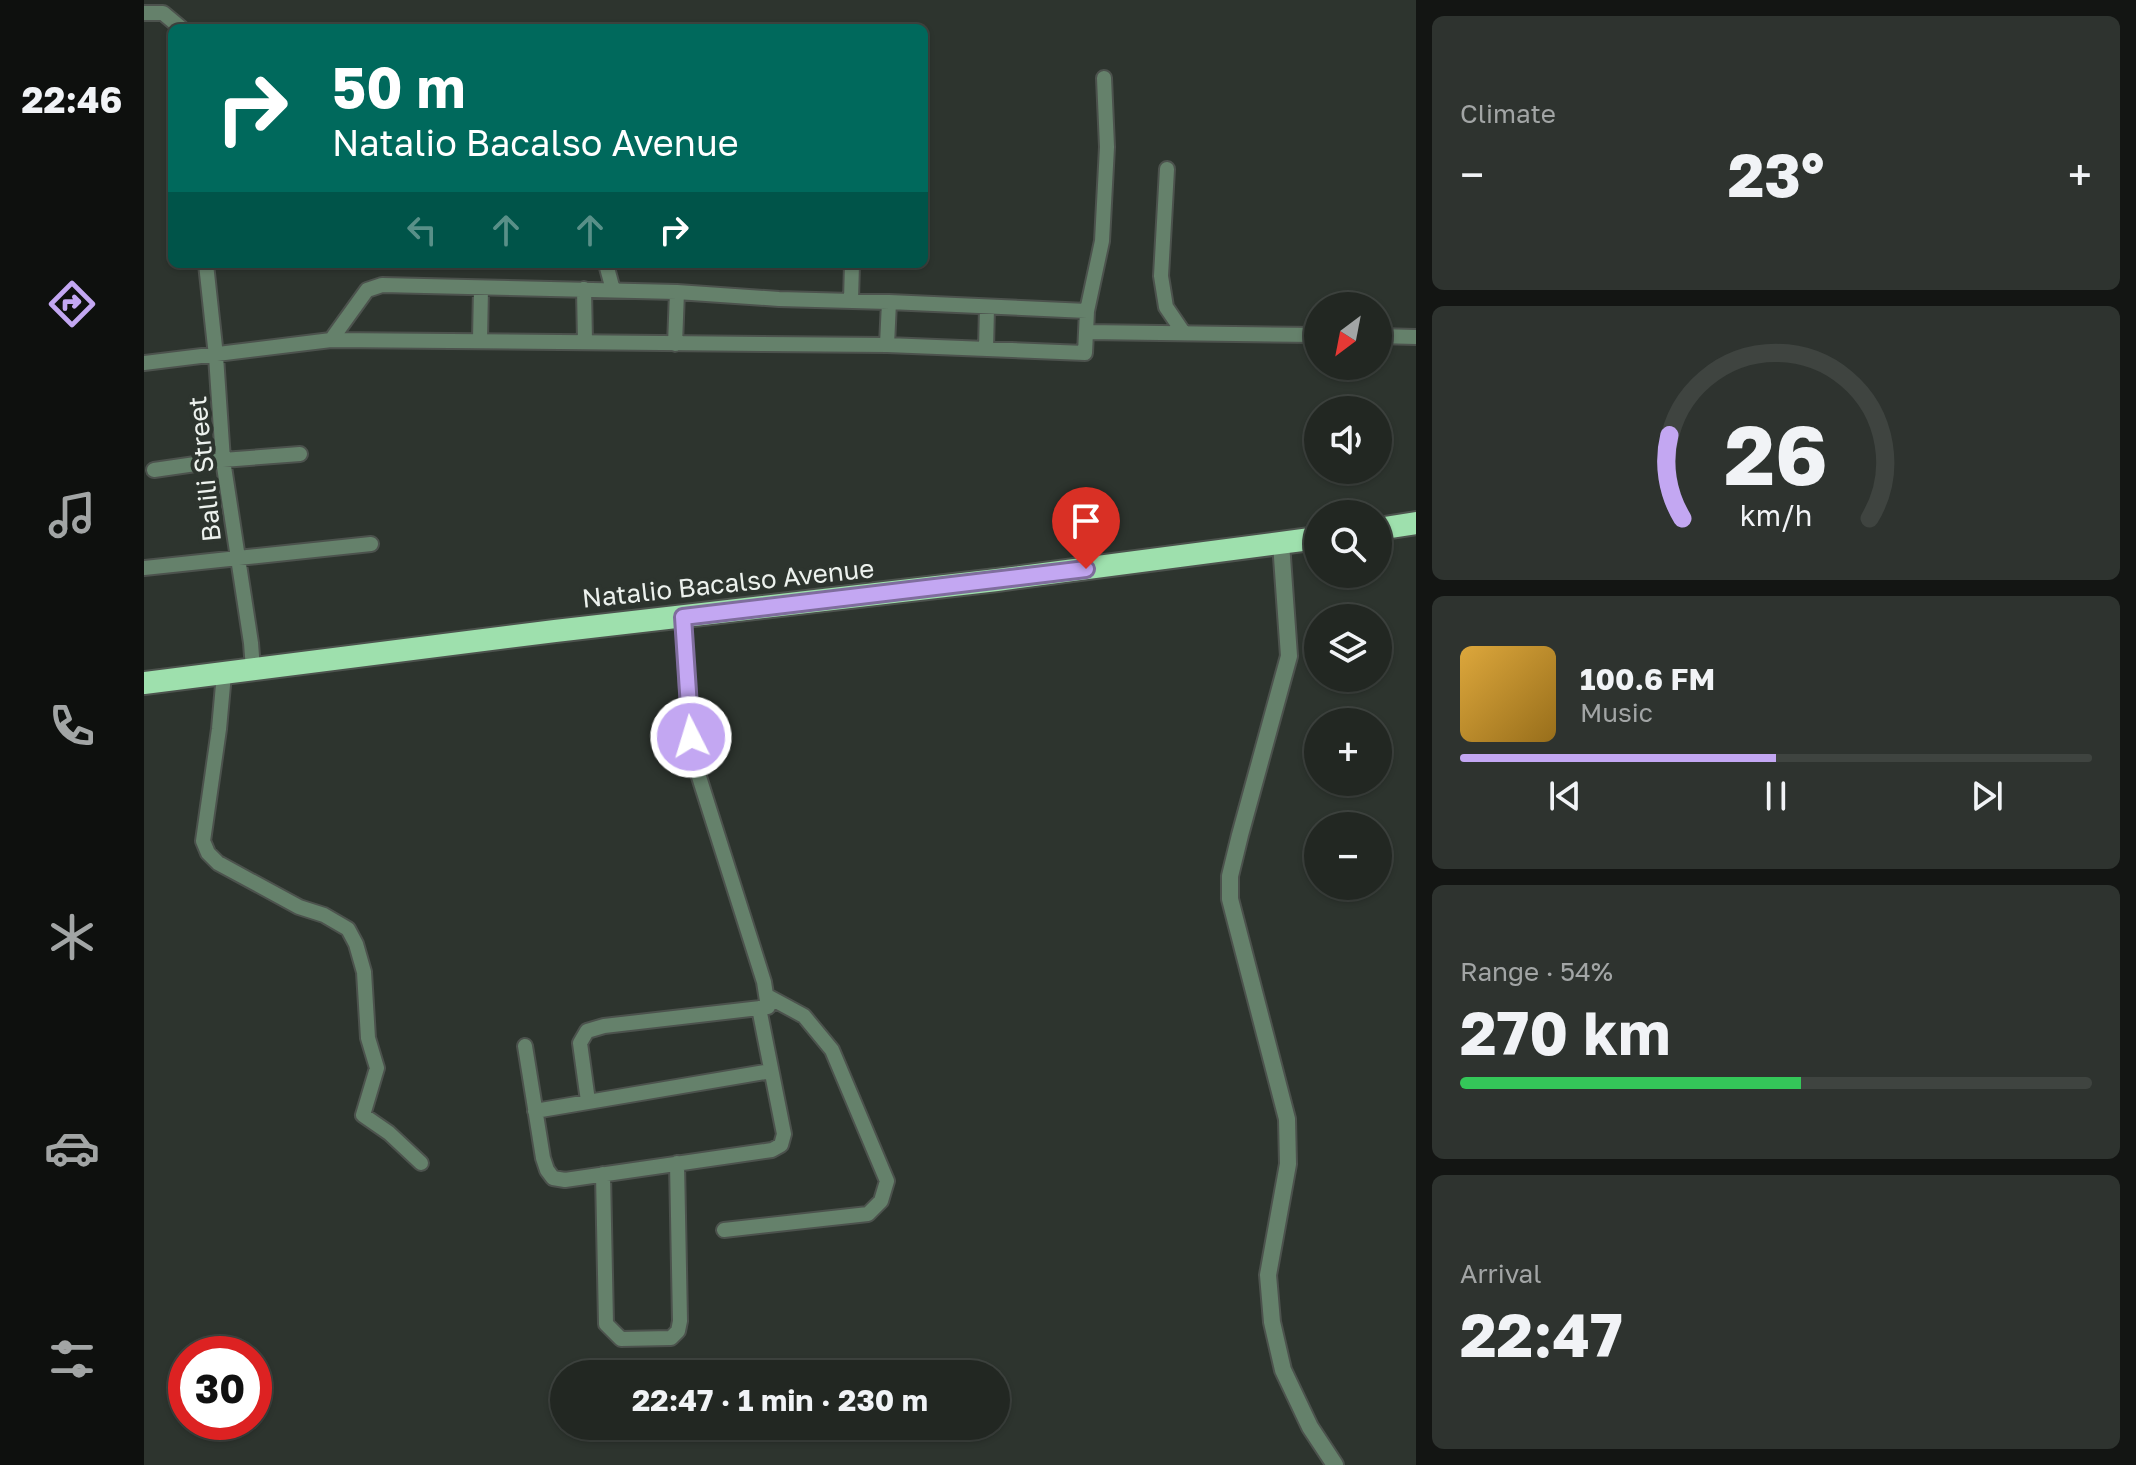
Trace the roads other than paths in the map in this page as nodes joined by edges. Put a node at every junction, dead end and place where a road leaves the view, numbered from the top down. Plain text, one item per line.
1 (144, 13) edge
2 (176, 24) edge
3 (1104, 78) dead end
4 (1167, 169) dead end
5 (206, 268) edge
6 (607, 268) edge
7 (852, 268) edge
8 (481, 288) junction
9 (584, 289) junction
10 (613, 290) junction
11 (677, 292) junction
12 (851, 300) junction
13 (889, 302) junction
14 (987, 307) junction
15 (1087, 311) junction
16 (1086, 332) junction
17 (1183, 332) junction
18 (1304, 335) edge
19 (1392, 336) edge
20 (1416, 337) edge
21 (331, 340) junction
22 (480, 340) junction
23 (585, 342) junction
24 (675, 344) junction
25 (887, 345) junction
26 (986, 349) junction
27 (216, 356) junction
28 (144, 363) edge
29 (300, 454) dead end
30 (223, 460) junction
31 (154, 470) dead end
32 (1416, 523) edge
33 (1392, 527) edge
34 (1304, 540) edge
35 (1281, 543) junction
36 (371, 544) dead end
37 (238, 557) junction
38 (144, 568) edge
39 (683, 617) junction
40 (253, 669) junction
41 (224, 674) junction
42 (144, 683) edge
43 (765, 1003) junction
44 (525, 1046) dead end
45 (771, 1071) junction
46 (588, 1101) junction
47 (535, 1111) junction
48 (421, 1163) dead end
49 (677, 1163) junction
50 (603, 1174) junction
51 (724, 1230) dead end
52 (1335, 1465) edge

1 - 2 street
3 - 15 street
4 - 17 street
5 - 27 street, Balili Street
6 - 10 street
7 - 12 street
8 - 9 street
8 - 21 street
8 - 22 street
9 - 10 street
9 - 23 street
10 - 11 street
11 - 12 street
11 - 24 street
12 - 13 street
13 - 14 street
13 - 25 street
14 - 15 street
14 - 26 street
15 - 16 street
16 - 17 street
16 - 26 street
17 - 18 street
19 - 20 street
21 - 22 street
21 - 27 street
22 - 23 street
23 - 24 street
24 - 25 street
25 - 26 street
27 - 28 street
27 - 30 street, Balili Street
29 - 30 street
30 - 31 street
30 - 37 street, Balili Street
32 - 33 highway
34 - 35 highway, Natalio Bacalso Avenue
35 - 39 highway, Natalio Bacalso Avenue
35 - 52 street
36 - 37 street
37 - 38 street
37 - 40 street, Balili Street
39 - 40 highway, Natalio Bacalso Avenue
39 - 43 street
40 - 41 highway, Natalio Bacalso Avenue
41 - 42 highway, Natalio Bacalso Avenue
41 - 48 street
43 - 45 street
43 - 46 street
43 - 51 street
44 - 47 street
45 - 46 street
45 - 49 street
46 - 47 street
47 - 50 street
49 - 50 street
49 - 50 street

